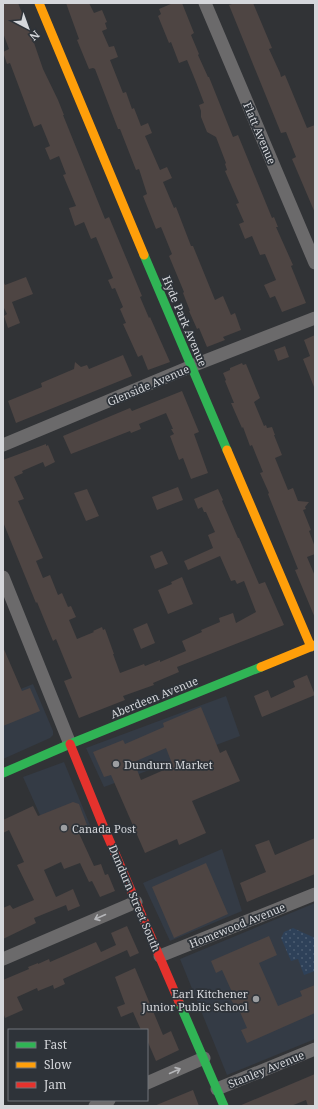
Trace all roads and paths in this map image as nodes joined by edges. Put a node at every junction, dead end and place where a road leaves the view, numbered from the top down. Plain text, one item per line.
1 (39, 3) edge
2 (205, 3) edge
3 (315, 263) edge
4 (315, 318) edge
5 (192, 366) junction
6 (3, 445) edge
7 (3, 577) edge
8 (313, 646) edge
9 (70, 744) junction
10 (3, 772) edge
11 (315, 894) edge
12 (136, 902) junction
13 (160, 956) junction
14 (3, 959) edge
15 (315, 1049) edge
16 (204, 1058) junction
17 (148, 1083) edge
18 (217, 1089) junction
19 (107, 1101) edge
20 (95, 1106) edge
21 (224, 1106) edge

1 - 5 main road, Hyde Park Avenue
2 - 3 street, Flatt Avenue
4 - 5 street, Glenside Avenue
5 - 6 street, Glenside Avenue
5 - 8 main road, Hyde Park Avenue
7 - 9 street, Dundurn Street South
8 - 9 main road, Aberdeen Avenue
9 - 10 main road, Aberdeen Avenue
9 - 12 main road, Dundurn Street South
11 - 13 street, Homewood Avenue
12 - 13 main road, Dundurn Street South
12 -> 14 street
13 - 16 main road, Dundurn Street South
15 - 18 street, Stanley Avenue
17 -> 16 street
16 - 18 main road, Dundurn Street South
18 - 21 main road, Dundurn Street South
19 - 20 street

